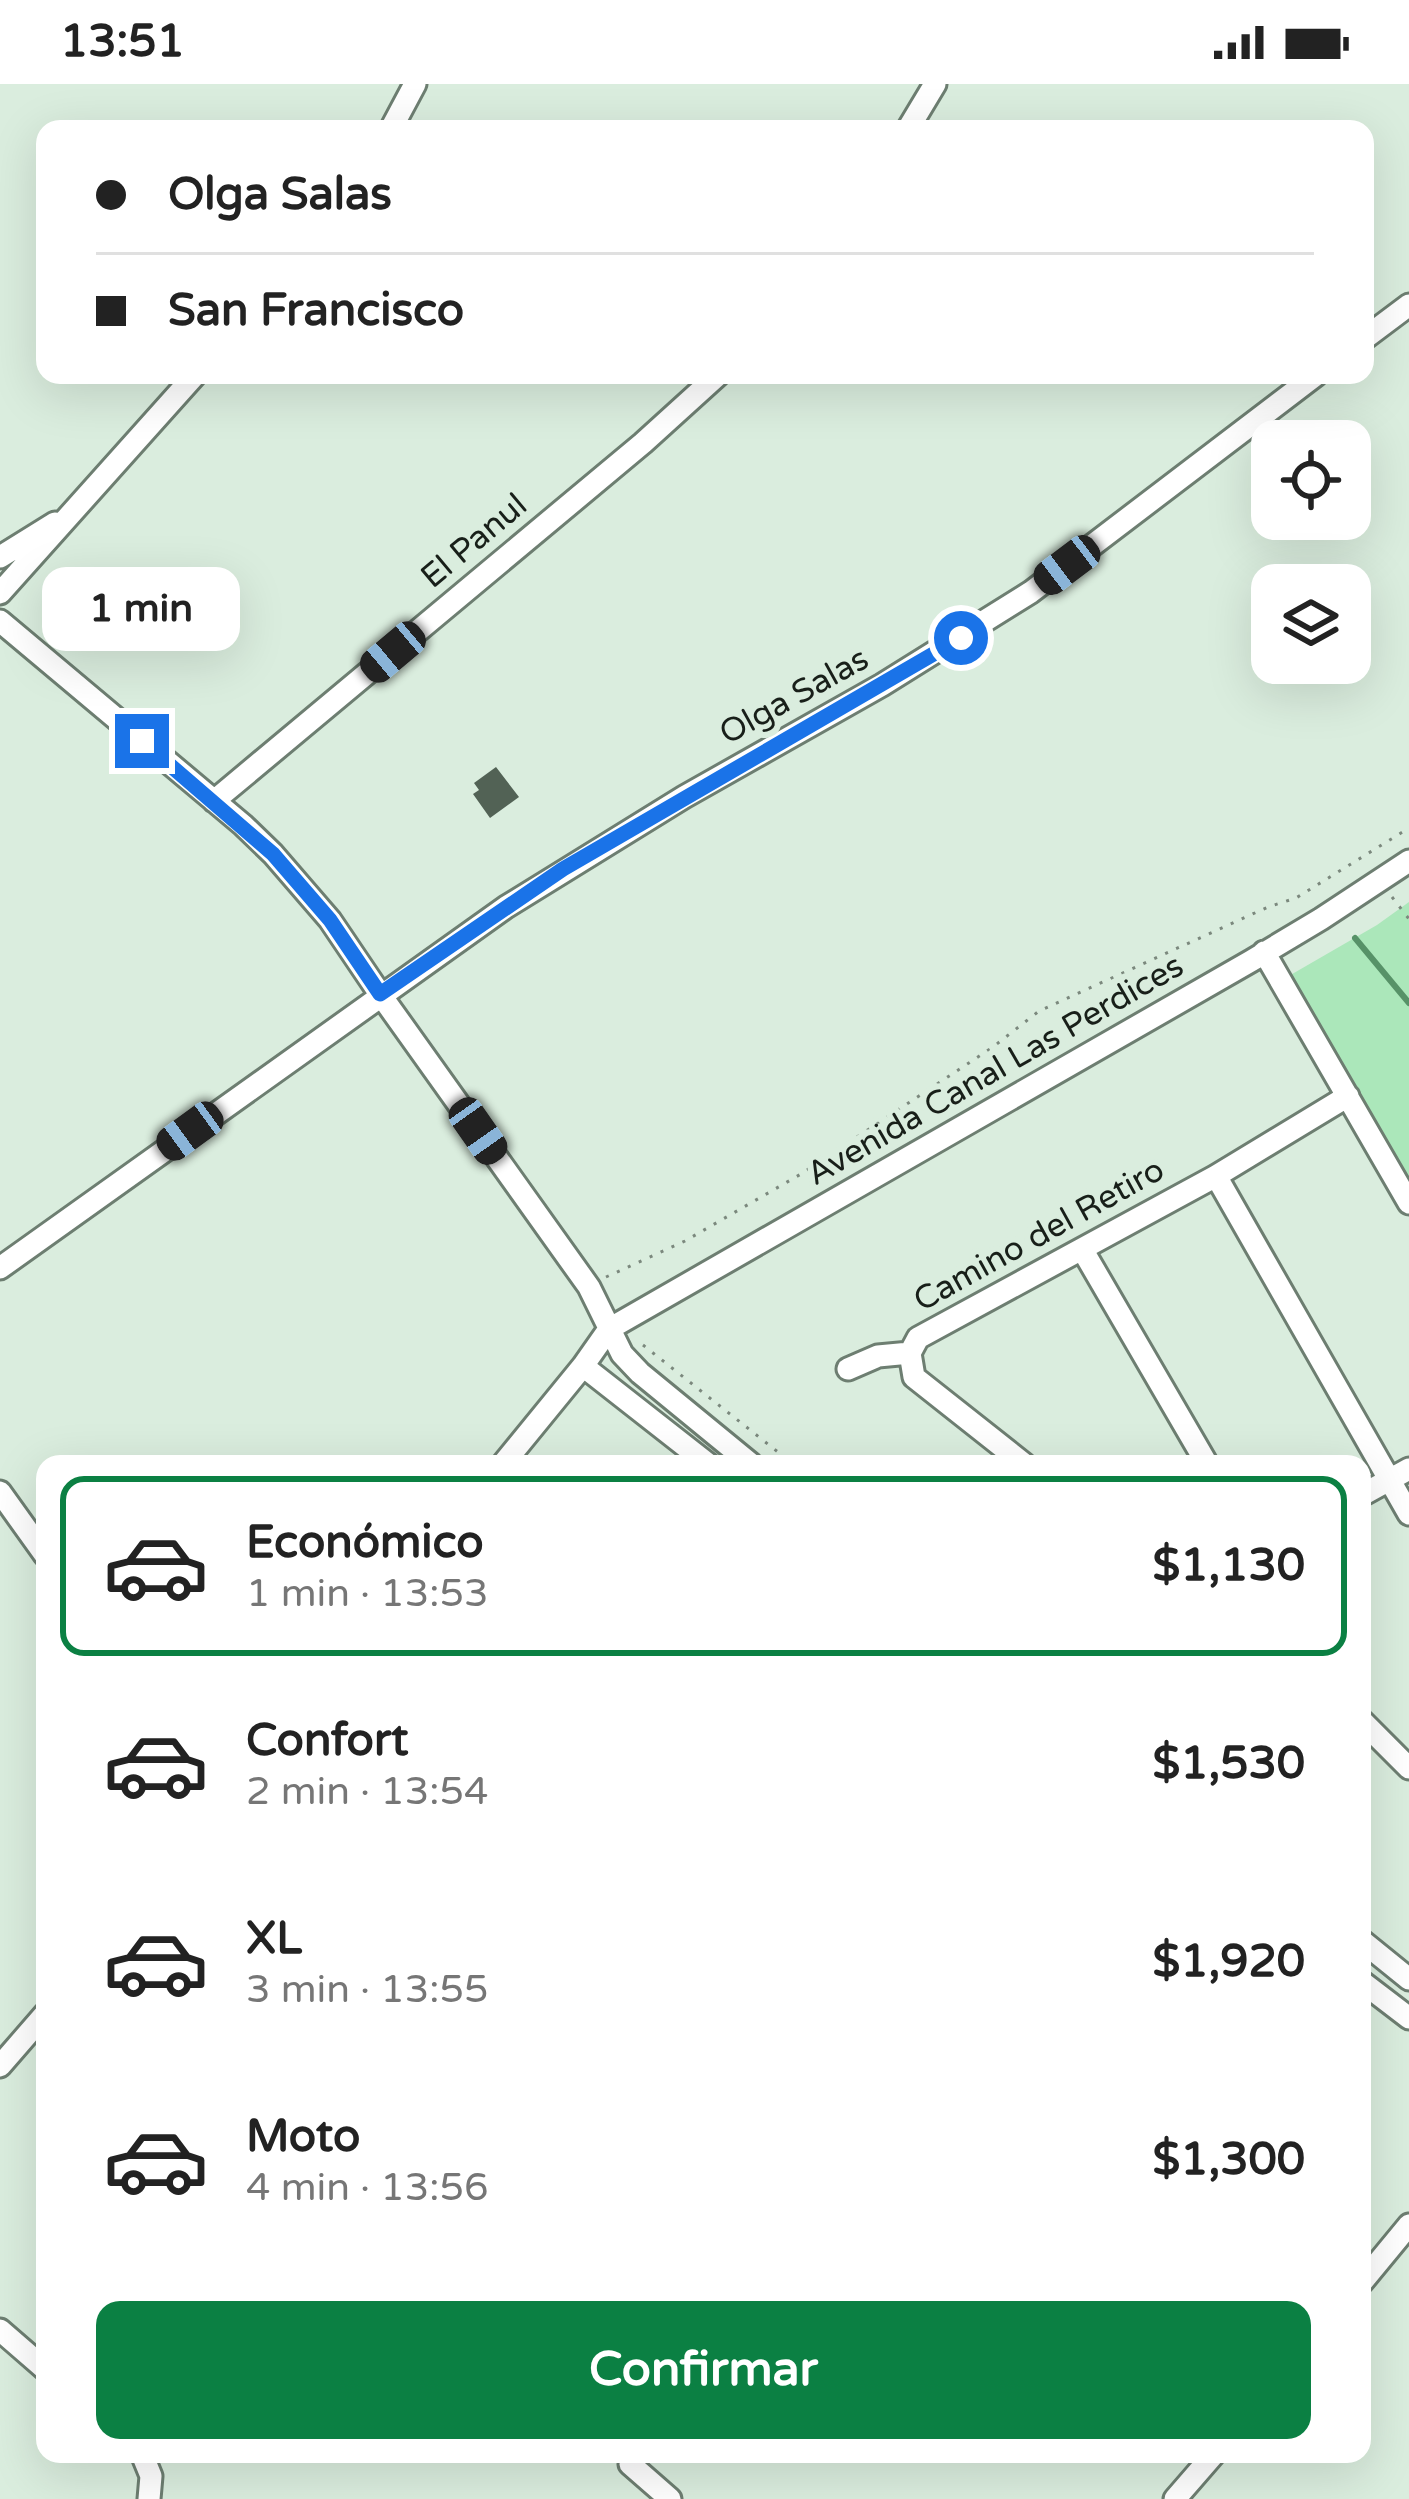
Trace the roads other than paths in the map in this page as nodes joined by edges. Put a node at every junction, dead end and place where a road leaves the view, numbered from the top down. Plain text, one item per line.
1 (415, 84) edge
2 (934, 84) edge
3 (396, 120) edge
4 (913, 120) edge
5 (1409, 305) edge
6 (1374, 331) edge
7 (187, 384) edge
8 (708, 384) edge
9 (1304, 384) edge
10 (71, 513) junction
11 (0, 557) edge
12 (0, 592) edge
13 (0, 621) edge
14 (214, 801) junction
15 (1409, 861) edge
16 (1264, 952) junction
17 (380, 994) junction
18 (1348, 1096) junction
19 (1216, 1176) junction
20 (1409, 1202) edge
21 (1082, 1249) junction
22 (0, 1268) edge
23 (615, 1326) junction
24 (910, 1353) junction
25 (584, 1366) junction
26 (848, 1369) dead end
27 (510, 1455) edge
28 (697, 1455) edge
29 (740, 1455) edge
30 (1012, 1455) edge
31 (1202, 1455) edge
32 (1399, 1474) edge
33 (1371, 1490) edge
34 (0, 1492) edge
35 (1409, 1514) edge
36 (36, 1542) edge
37 (1371, 1730) edge
38 (1409, 1768) edge
39 (1371, 1949) edge
40 (1409, 1979) edge
41 (1371, 1989) edge
42 (1409, 2018) edge
43 (36, 2024) edge
44 (0, 2066) edge
45 (1409, 2225) edge
46 (1371, 2271) edge
47 (0, 2330) edge
48 (36, 2361) edge
49 (146, 2463) edge
50 (1206, 2463) edge
51 (630, 2464) dead end
52 (149, 2499) edge
53 (670, 2499) edge
54 (1174, 2499) edge

1 - 3 street
2 - 4 street
5 - 6 street
7 - 10 street
8 - 14 street, El Panul
9 - 17 street, Olga Salas
10 - 11 street
10 - 12 street
13 - 14 street
14 - 17 street
15 - 16 street, Avenida Canal Las Perdices
16 - 18 street
16 - 23 street, Avenida Canal Las Perdices
17 - 22 street, Olga Salas
17 - 23 street
18 - 19 street, Camino del Retiro
18 - 20 street
19 - 21 street, Camino del Retiro
19 - 32 street
21 - 24 street, Camino del Retiro
21 - 31 street
23 - 25 street
23 - 29 street
24 - 26 street
24 - 30 street, Camino del Retiro
25 - 27 street
25 - 28 street
32 - 33 street
32 - 35 street
34 - 36 street
37 - 38 street
39 - 40 street
41 - 42 street
43 - 44 street
45 - 46 street
47 - 48 street
49 - 52 street
50 - 54 street
51 - 53 street

